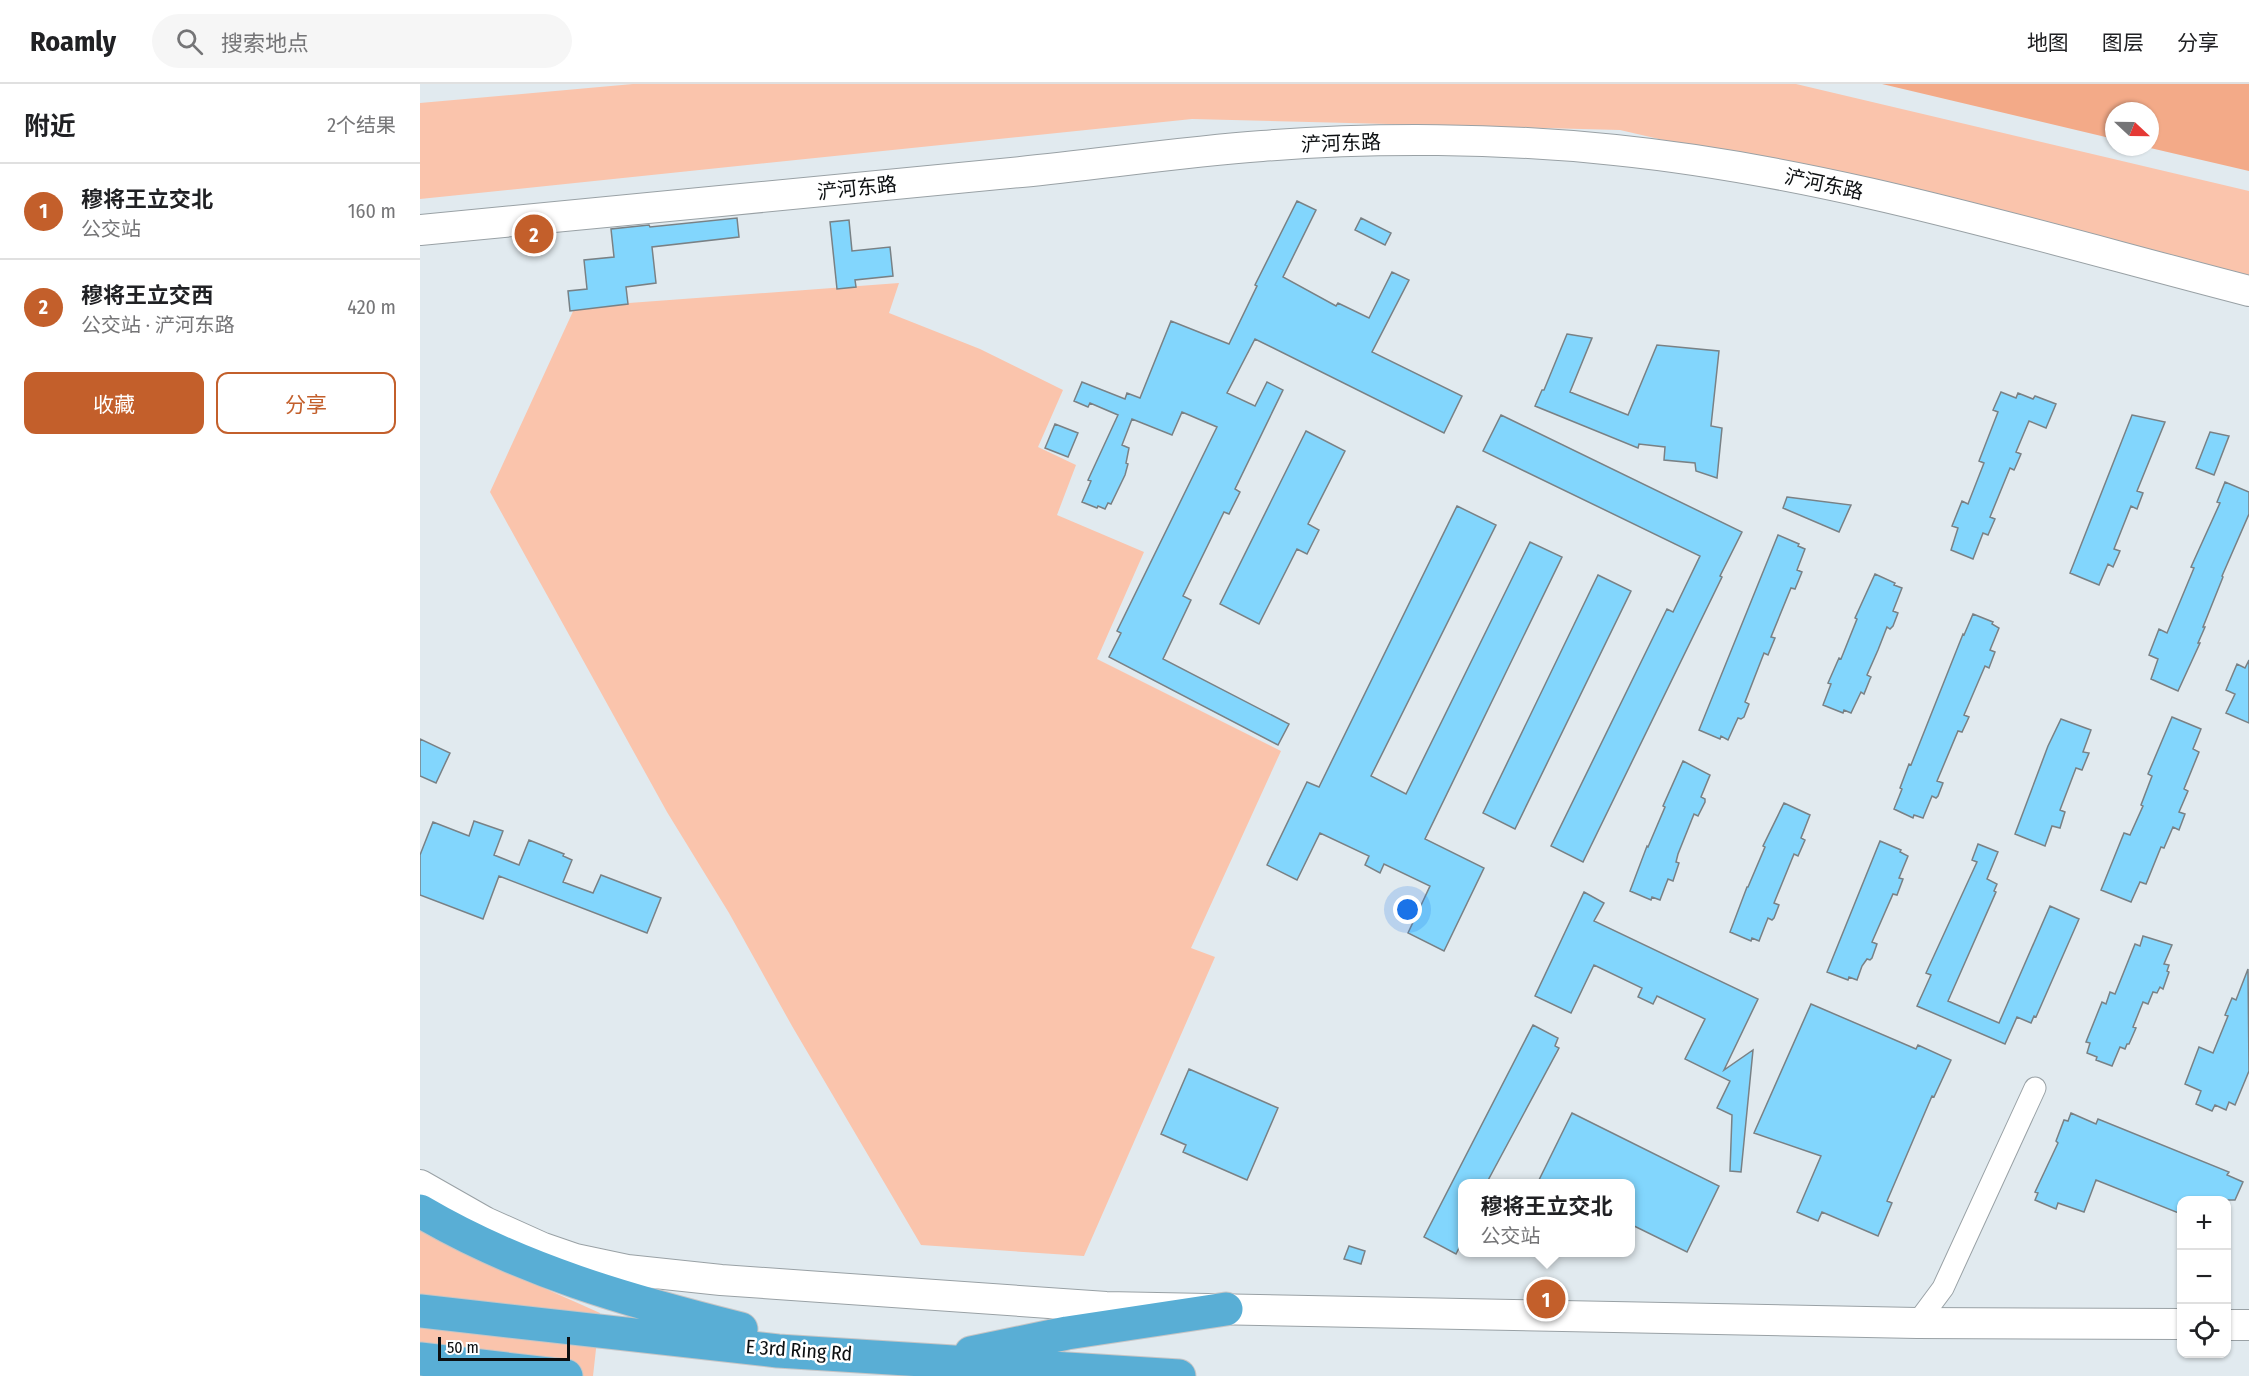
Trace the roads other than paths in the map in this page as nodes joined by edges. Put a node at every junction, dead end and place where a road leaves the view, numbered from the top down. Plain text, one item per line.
1 (420, 230) edge
2 (2249, 291) edge
3 (2035, 1088) dead end
4 (420, 1185) edge
5 (420, 1211) edge
6 (1227, 1310) junction
7 (420, 1311) edge
8 (1917, 1323) junction
9 (2177, 1324) edge
10 (2231, 1324) edge
11 (2249, 1325) edge
12 (844, 1354) junction
13 (420, 1359) edge
14 (940, 1359) junction
15 (566, 1376) edge
16 (1179, 1376) edge

1 - 2 street, 浐河东路
3 - 8 street
4 - 6 street
5 - 12 highway
6 - 8 street
6 - 14 highway
7 - 12 highway, E 3rd Ring Rd
8 - 9 street
10 - 11 street
12 - 14 highway, E 3rd Ring Rd
13 - 15 highway
14 - 16 highway, E 3rd Ring Rd

